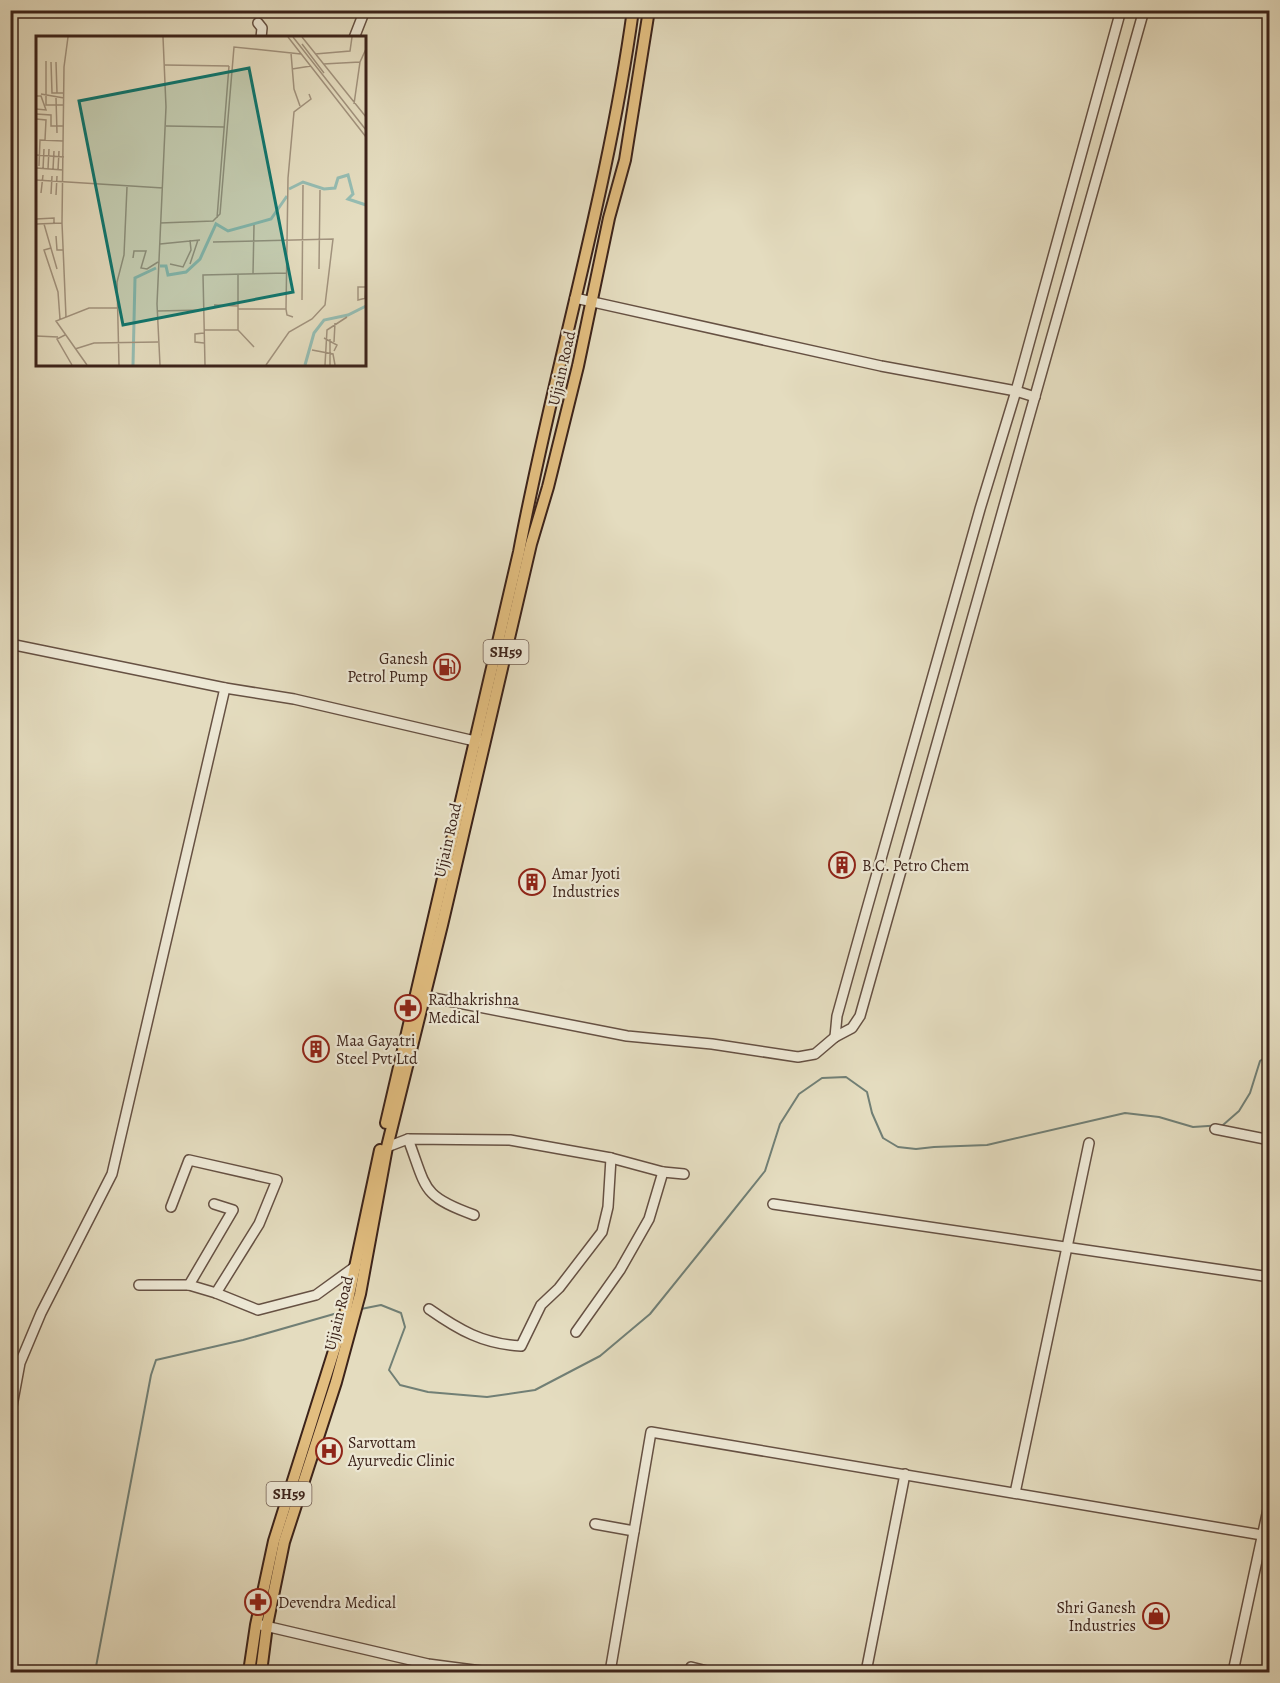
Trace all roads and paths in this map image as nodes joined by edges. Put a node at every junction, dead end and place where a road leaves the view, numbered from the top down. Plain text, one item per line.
1 (365, 10) edge
2 (633, 10) edge
3 (649, 10) edge
4 (1121, 10) edge
5 (1144, 10) edge
6 (258, 23) dead end
7 (261, 36) edge
8 (355, 36) edge
9 (574, 298) junction
10 (591, 302) junction
11 (1016, 391) junction
12 (1035, 397) junction
13 (10, 644) edge
14 (225, 688) junction
15 (480, 742) junction
16 (420, 995) junction
17 (835, 1037) junction
18 (1215, 1129) dead end
19 (408, 1139) junction
20 (1269, 1140) edge
21 (1089, 1143) dead end
22 (387, 1147) junction
23 (611, 1158) junction
24 (663, 1172) junction
25 (684, 1174) dead end
26 (214, 1204) dead end
27 (773, 1204) dead end
28 (171, 1207) dead end
29 (474, 1215) dead end
30 (1067, 1248) junction
31 (356, 1266) junction
32 (1269, 1277) edge
33 (139, 1285) dead end
34 (189, 1285) junction
35 (216, 1293) junction
36 (355, 1294) junction
37 (429, 1309) dead end
38 (576, 1332) dead end
39 (10, 1417) edge
40 (905, 1474) junction
41 (1015, 1493) junction
42 (1269, 1500) edge
43 (595, 1524) dead end
44 (634, 1531) junction
45 (1262, 1535) junction
46 (261, 1625) junction
47 (691, 1668) dead end
48 (249, 1672) edge
49 (261, 1672) edge
50 (489, 1672) edge
51 (610, 1672) edge
52 (711, 1672) edge
53 (866, 1672) edge
54 (1233, 1672) edge

1 - 8 street
2 - 9 main road, Ujjain Road / SH59
3 - 10 main road, Ujjain Road / SH59
4 - 11 street
5 - 12 street
6 - 7 street
9 - 10 street
9 - 15 main road, Ujjain Road / SH59
10 - 11 street
10 - 15 main road, Ujjain Road / SH59
11 - 12 street
11 - 17 street
12 - 17 street
13 - 14 street
14 - 15 street
14 - 39 street
15 - 16 main road, Ujjain Road / SH59
16 - 17 street
16 - 22 main road, Ujjain Road / SH59
16 - 31 main road, Ujjain Road / SH59
18 - 20 street
19 - 22 street
19 - 23 street
19 - 29 street
21 - 30 street
22 - 36 main road, Ujjain Road / SH59
23 - 24 street
23 - 37 street
24 - 25 street
24 - 38 street
26 - 34 street
27 - 30 street
28 - 35 street
30 - 32 street
30 - 41 street
31 - 35 street
31 - 36 main road, Ujjain Road / SH59
33 - 34 street
34 - 35 street
36 - 46 main road, Ujjain Road / SH59
40 - 41 street
40 - 44 street
40 - 53 street
41 - 45 street
42 - 45 street
43 - 44 street
44 - 51 street
45 - 54 street
46 - 48 main road, Ujjain Road / SH59
46 - 49 main road, Ujjain Road / SH59
46 - 50 street
47 - 52 street

